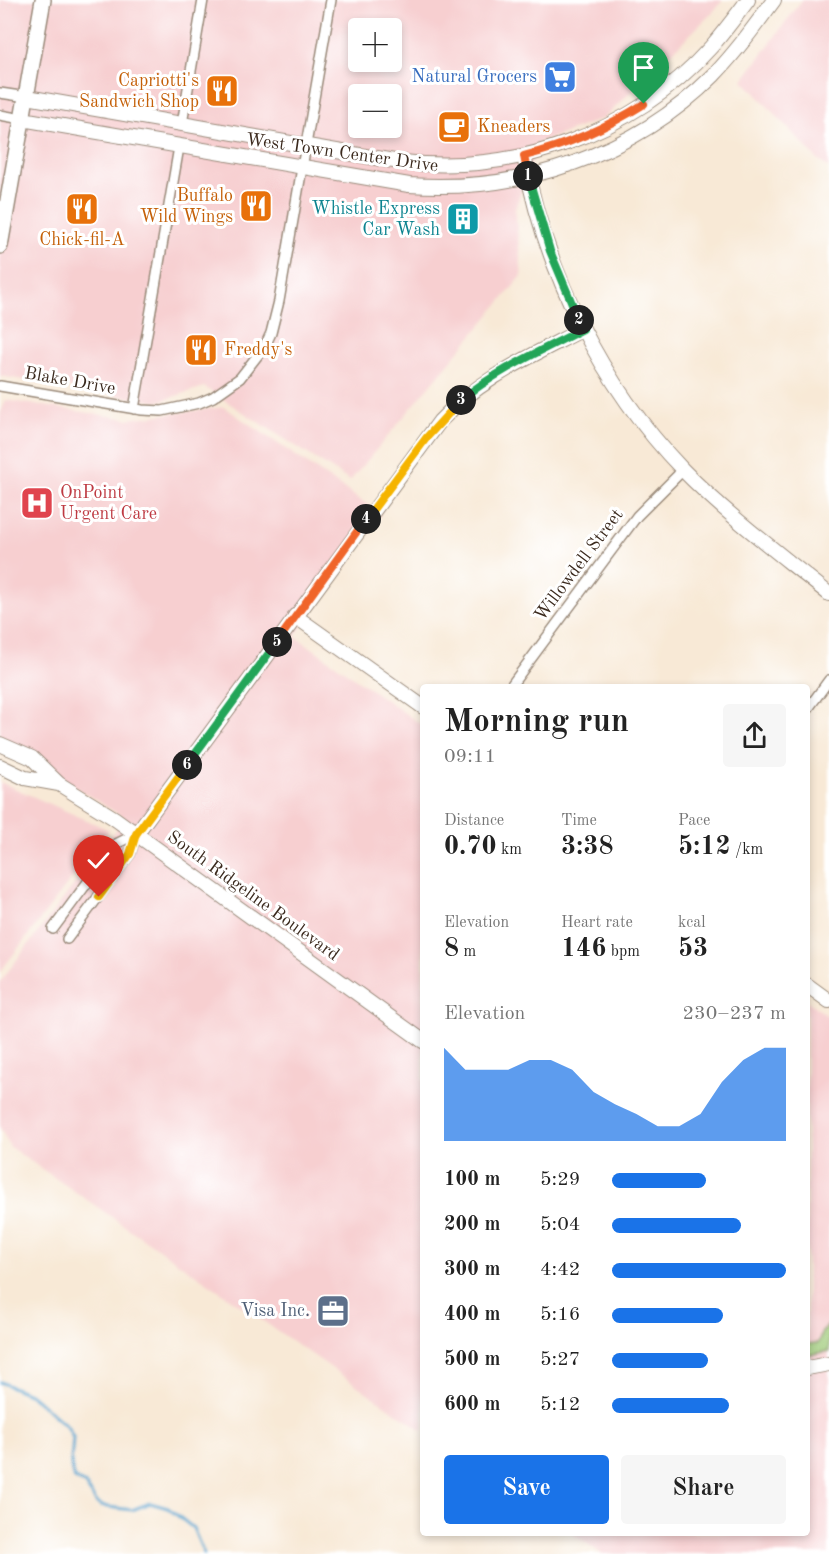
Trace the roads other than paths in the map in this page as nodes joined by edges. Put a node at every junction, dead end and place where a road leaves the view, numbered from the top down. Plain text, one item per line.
1 (43, 0) edge
2 (204, 0) edge
3 (331, 0) edge
4 (748, 0) edge
5 (774, 0) edge
6 (0, 93) edge
7 (27, 97) junction
8 (0, 115) edge
9 (22, 120) junction
10 (182, 124) junction
11 (306, 146) junction
12 (178, 147) junction
13 (524, 156) junction
14 (303, 168) junction
15 (528, 177) junction
16 (0, 246) edge
17 (583, 329) junction
18 (0, 386) edge
19 (134, 409) junction
20 (683, 470) junction
21 (829, 594) edge
22 (295, 616) junction
23 (829, 680) edge
24 (512, 684) edge
25 (420, 705) edge
26 (810, 706) edge
27 (0, 744) edge
28 (0, 766) edge
29 (59, 784) junction
30 (136, 834) junction
31 (53, 929) dead end
32 (67, 939) dead end
33 (810, 987) edge
34 (829, 1001) edge
35 (420, 1039) edge
36 (829, 1364) edge
37 (810, 1367) edge

1 - 7 main road
2 - 10 street
3 - 11 street, Blake Drive
4 - 13 street, West Town Center Drive
5 - 15 street, West Town Center Drive
6 - 7 street
7 - 9 main road
7 - 10 street, West Town Center Drive
8 - 9 street
9 - 12 street, West Town Center Drive
9 - 16 main road
10 - 11 street, West Town Center Drive
11 - 13 street, West Town Center Drive
11 - 14 street, Blake Drive
12 - 14 street, West Town Center Drive
12 - 19 street
13 - 15 street
14 - 15 street, West Town Center Drive
14 - 19 street, Blake Drive
15 - 17 street
17 - 20 street
17 - 22 street
18 - 19 street, Blake Drive
20 - 21 street
20 - 24 street, Willowdell Street
22 - 25 street
22 - 30 street
23 - 26 street
27 - 29 street, South Ridgeline Boulevard
28 - 29 street, South Ridgeline Boulevard
29 - 30 street, South Ridgeline Boulevard
30 - 31 street
30 - 32 street
30 - 35 street, South Ridgeline Boulevard
33 - 34 street
36 - 37 street

